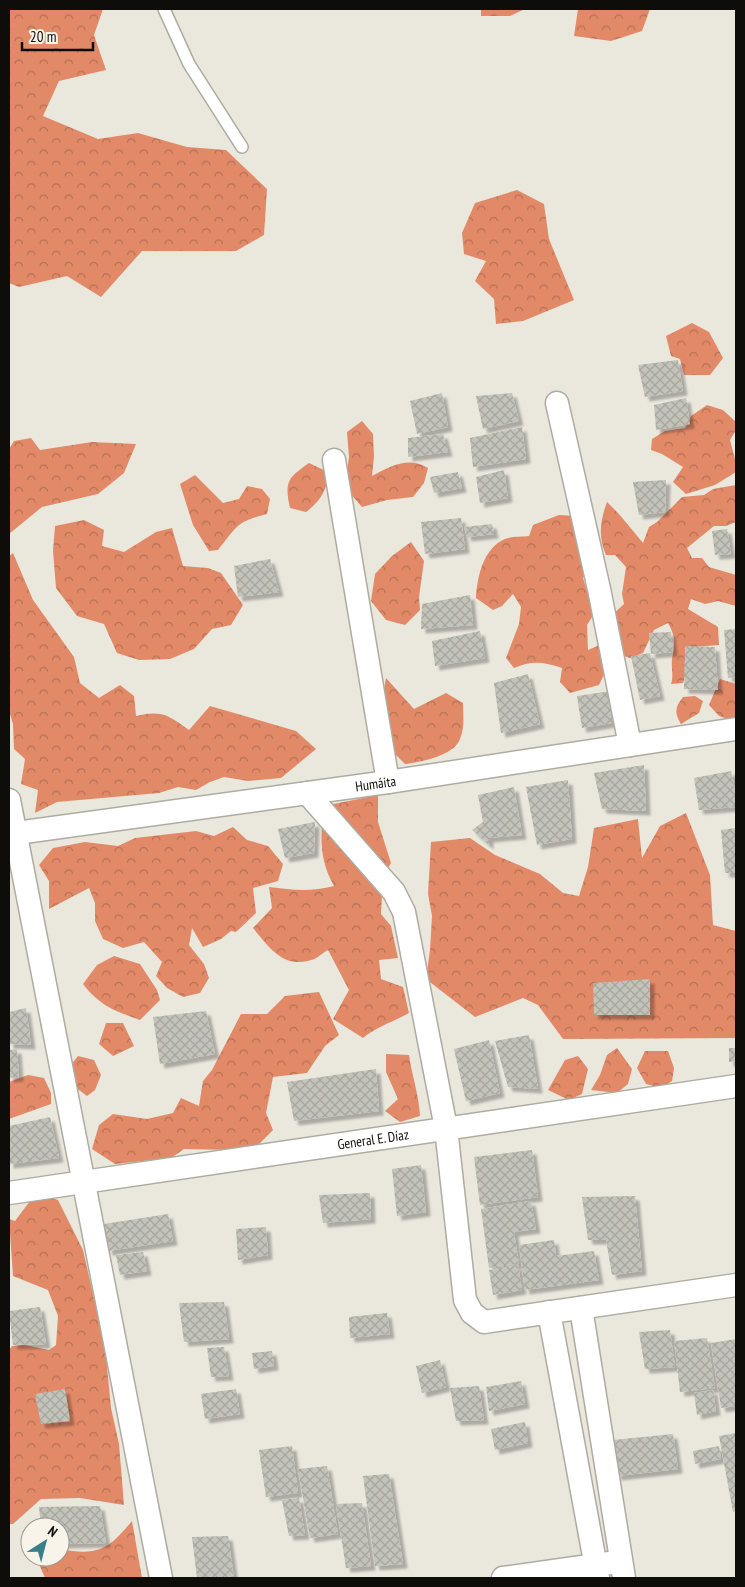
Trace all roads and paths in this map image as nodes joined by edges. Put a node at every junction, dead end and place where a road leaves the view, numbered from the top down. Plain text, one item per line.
1 (164, 9) edge
2 (242, 148) dead end
3 (557, 403) dead end
4 (334, 460) dead end
5 (736, 729) edge
6 (630, 744) junction
7 (388, 782) junction
8 (307, 793) junction
9 (9, 800) edge
10 (12, 833) edge
11 (736, 1086) edge
12 (446, 1128) junction
13 (83, 1183) junction
14 (9, 1193) edge
15 (736, 1285) edge
16 (581, 1308) junction
17 (549, 1312) junction
18 (622, 1570) edge
19 (597, 1572) edge
20 (161, 1578) edge
21 (502, 1578) edge

1 - 2 lane
3 - 6 street
4 - 7 street
5 - 6 street, Humáita
6 - 7 street, Humáita
7 - 8 street, Humáita
8 - 10 street, Humáita
8 - 12 street
9 - 10 street
10 - 13 street
11 - 12 street, General E. Díaz
12 - 13 street, General E. Díaz
12 - 17 street
13 - 14 street, General E. Díaz
13 - 20 street
15 - 16 street
16 - 17 street
16 - 18 street
17 - 19 street
18 - 19 street
19 - 21 street

